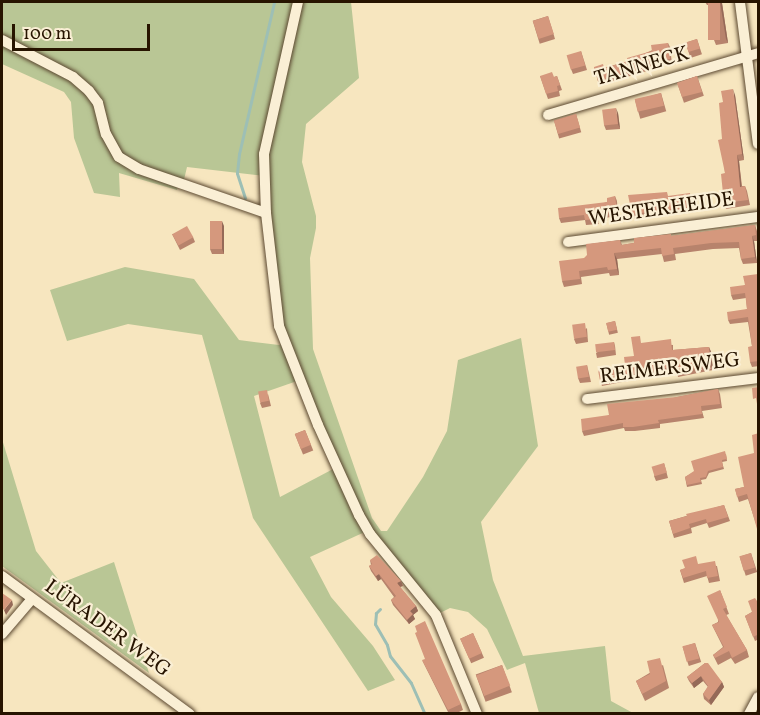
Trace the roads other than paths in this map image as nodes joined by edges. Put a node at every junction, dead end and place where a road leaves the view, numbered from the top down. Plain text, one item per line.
1 (298, 2) edge
2 (740, 2) edge
3 (2, 40) edge
4 (753, 55) edge
5 (548, 115) dead end
6 (759, 144) edge
7 (266, 213) junction
8 (759, 217) edge
9 (568, 242) dead end
10 (759, 378) edge
11 (586, 399) dead end
12 (2, 576) edge
13 (32, 599) junction
14 (2, 634) edge
15 (759, 697) edge
16 (190, 714) edge
17 (477, 714) edge
18 (748, 714) edge

1 - 7 street
2 - 4 street
3 - 7 street
4 - 5 street, TANNECK
4 - 6 street
7 - 17 street
8 - 9 street, WESTERHEIDE
10 - 11 street, REIMERSWEG
12 - 13 street, LÜRADER WEG
13 - 14 street
13 - 16 street, LÜRADER WEG
15 - 18 street

